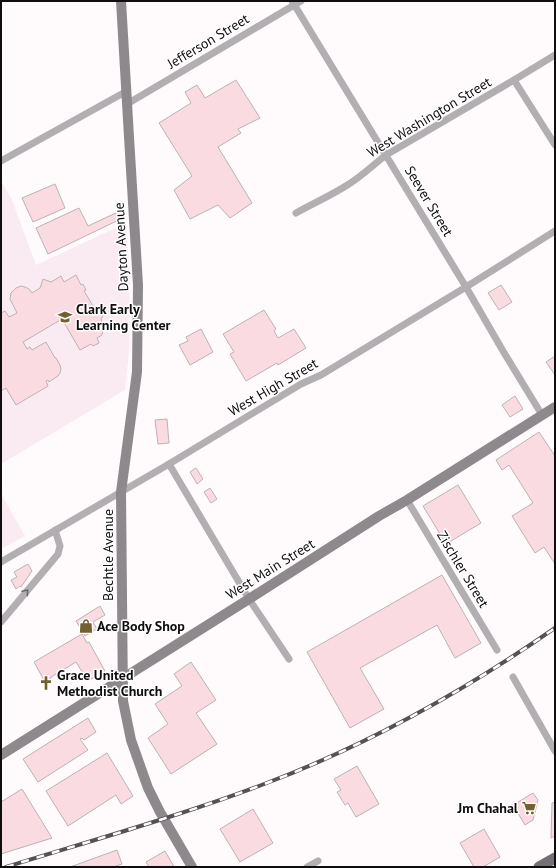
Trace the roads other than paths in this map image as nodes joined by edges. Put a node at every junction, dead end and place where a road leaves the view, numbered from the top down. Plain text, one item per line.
1 (121, 1) edge
2 (301, 1) edge
3 (293, 3) edge
4 (555, 55) edge
5 (514, 80) junction
6 (127, 91) junction
7 (127, 104) junction
8 (555, 145) edge
9 (386, 155) junction
10 (1, 161) edge
11 (296, 213) dead end
12 (555, 231) edge
13 (466, 287) junction
14 (555, 407) edge
15 (542, 415) junction
16 (169, 464) junction
17 (121, 492) junction
18 (407, 500) junction
19 (55, 530) junction
20 (1, 562) edge
21 (249, 599) junction
22 (1, 622) edge
23 (497, 650) dead end
24 (289, 659) dead end
25 (513, 677) dead end
26 (122, 679) junction
27 (555, 751) edge
28 (1, 755) edge
29 (555, 858) edge
30 (318, 860) dead end
31 (192, 867) edge
32 (307, 867) edge
33 (539, 867) edge

1 - 6 main road, Dayton Avenue
2 - 3 street, Jefferson Street
3 - 7 street, Jefferson Street
3 - 9 street, Seever Street
4 - 5 street, West Washington Street
5 - 8 street
5 - 9 street, West Washington Street
6 - 7 main road, Dayton Avenue
6 - 10 street
7 - 17 main road, Dayton Avenue
9 - 11 street, West Washington Street
9 - 13 street, Seever Street
12 - 13 street, West High Street
13 - 15 street, Seever Street
13 - 16 street, West High Street
14 - 15 main road, West Main Street
15 - 18 main road, West Main Street
16 - 17 street, West High Street
16 - 21 street
17 - 19 street, West High Street
17 - 26 main road, Bechtle Avenue
18 - 21 main road, West Main Street
18 - 23 street, Zischler Street
19 - 20 street, West High Street
22 -> 19 street
21 - 24 street
21 - 26 main road, West Main Street
25 - 27 street
26 - 28 main road, West Main Street
26 - 31 main road, Bechtle Avenue
29 - 33 main road
30 - 32 street

